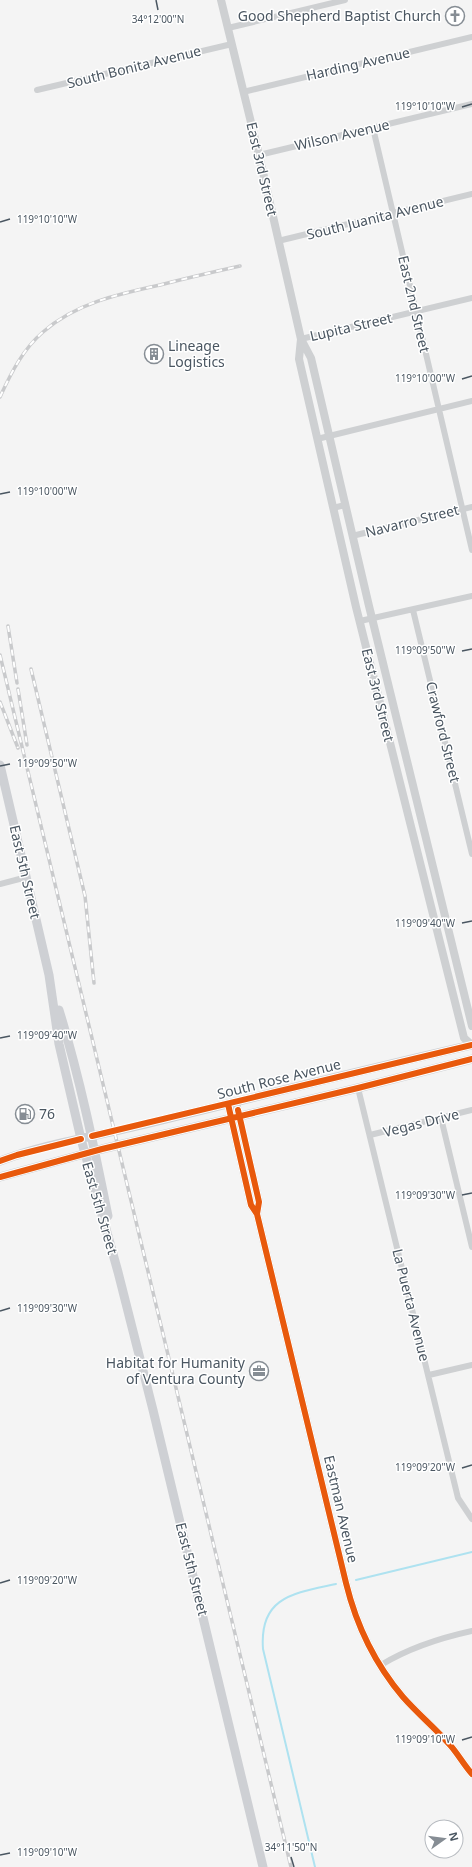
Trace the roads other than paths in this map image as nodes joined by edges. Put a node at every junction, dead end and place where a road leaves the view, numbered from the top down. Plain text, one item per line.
1 (221, 0) edge
2 (343, 0) edge
3 (228, 28) junction
4 (472, 37) edge
5 (232, 44) junction
6 (36, 90) dead end
7 (243, 92) junction
8 (472, 104) edge
9 (373, 128) junction
10 (259, 155) junction
11 (472, 194) edge
12 (392, 213) junction
13 (278, 241) junction
14 (472, 298) edge
15 (415, 312) junction
16 (301, 339) junction
17 (472, 401) edge
18 (439, 409) junction
19 (330, 436) junction
20 (317, 439) junction
21 (345, 505) junction
22 (472, 507) edge
23 (333, 508) junction
24 (462, 509) junction
25 (352, 536) junction
26 (472, 550) edge
27 (472, 596) edge
28 (413, 610) junction
29 (372, 619) junction
30 (360, 621) junction
31 (0, 765) edge
32 (472, 854) edge
33 (27, 877) junction
34 (0, 884) edge
35 (49, 978) junction
36 (472, 1026) edge
37 (472, 1045) edge
38 (472, 1059) edge
39 (358, 1088) junction
40 (232, 1104) junction
41 (472, 1110) edge
42 (235, 1117) junction
43 (441, 1118) junction
44 (370, 1135) junction
45 (92, 1136) junction
46 (81, 1139) junction
47 (95, 1151) junction
48 (84, 1154) junction
49 (0, 1161) edge
50 (0, 1177) edge
51 (472, 1247) edge
52 (118, 1272) junction
53 (472, 1365) edge
54 (430, 1375) junction
55 (472, 1519) edge
56 (472, 1631) edge
57 (381, 1665) junction
58 (472, 1774) edge
59 (263, 1867) edge

1 - 3 street, East 3rd Street
2 - 3 street
3 - 5 street, East 3rd Street
4 - 7 street, Harding Avenue
5 - 6 street, South Bonita Avenue
5 - 7 street, East 3rd Street
7 - 10 street, East 3rd Street
8 - 9 street, Wilson Avenue
9 - 10 street, Wilson Avenue
9 - 12 street, East 2nd Street
10 - 13 street, East 3rd Street
11 - 12 street, South Juanita Avenue
12 - 13 street, South Juanita Avenue
12 - 15 street, East 2nd Street
13 - 16 street, East 3rd Street
14 - 15 street, Lupita Street
15 - 16 street, Lupita Street
15 - 18 street, East 2nd Street
16 - 19 street, East 3rd Street
16 - 20 street, East 3rd Street
17 - 18 street
18 - 19 street
18 - 24 street, East 2nd Street
19 - 20 street
19 - 21 street, East 3rd Street
20 - 23 street, East 3rd Street
21 - 23 street
21 - 25 street, East 3rd Street
22 - 24 street, Navarro Street
23 - 30 street, East 3rd Street
24 - 25 street, Navarro Street
24 - 26 street, East 2nd Street
25 - 29 street, East 3rd Street
27 - 28 street
28 - 29 street
28 - 32 street, Crawford Street
29 - 30 street
29 - 36 street, East 3rd Street
30 - 37 street, East 3rd Street
31 - 33 main road, East 5th Street
33 - 34 street
33 - 35 main road, East 5th Street
35 - 45 main road, East 5th Street
35 - 46 main road, East 5th Street
37 - 40 main road, South Rose Avenue
38 - 39 main road, South Rose Avenue
39 - 42 main road, South Rose Avenue
39 - 44 street, La Puerta Avenue
40 - 42 street, Eastman Avenue
40 - 45 main road, South Rose Avenue
41 - 43 street, Vegas Drive
42 - 47 main road, South Rose Avenue
42 - 57 street, Eastman Avenue
43 - 44 street, Vegas Drive
43 - 51 street
44 - 54 street, La Puerta Avenue
45 - 46 main road, South Rose Avenue
45 - 47 main road, East 5th Street
46 - 48 main road, East 5th Street
46 - 49 main road, South Rose Avenue
47 - 48 main road, South Rose Avenue
47 - 52 main road, East 5th Street
48 - 50 main road, South Rose Avenue
48 - 52 main road, East 5th Street
52 - 59 main road, East 5th Street
53 - 54 street
54 - 55 street, La Puerta Avenue
56 - 57 street
57 - 58 street, Eastman Avenue

